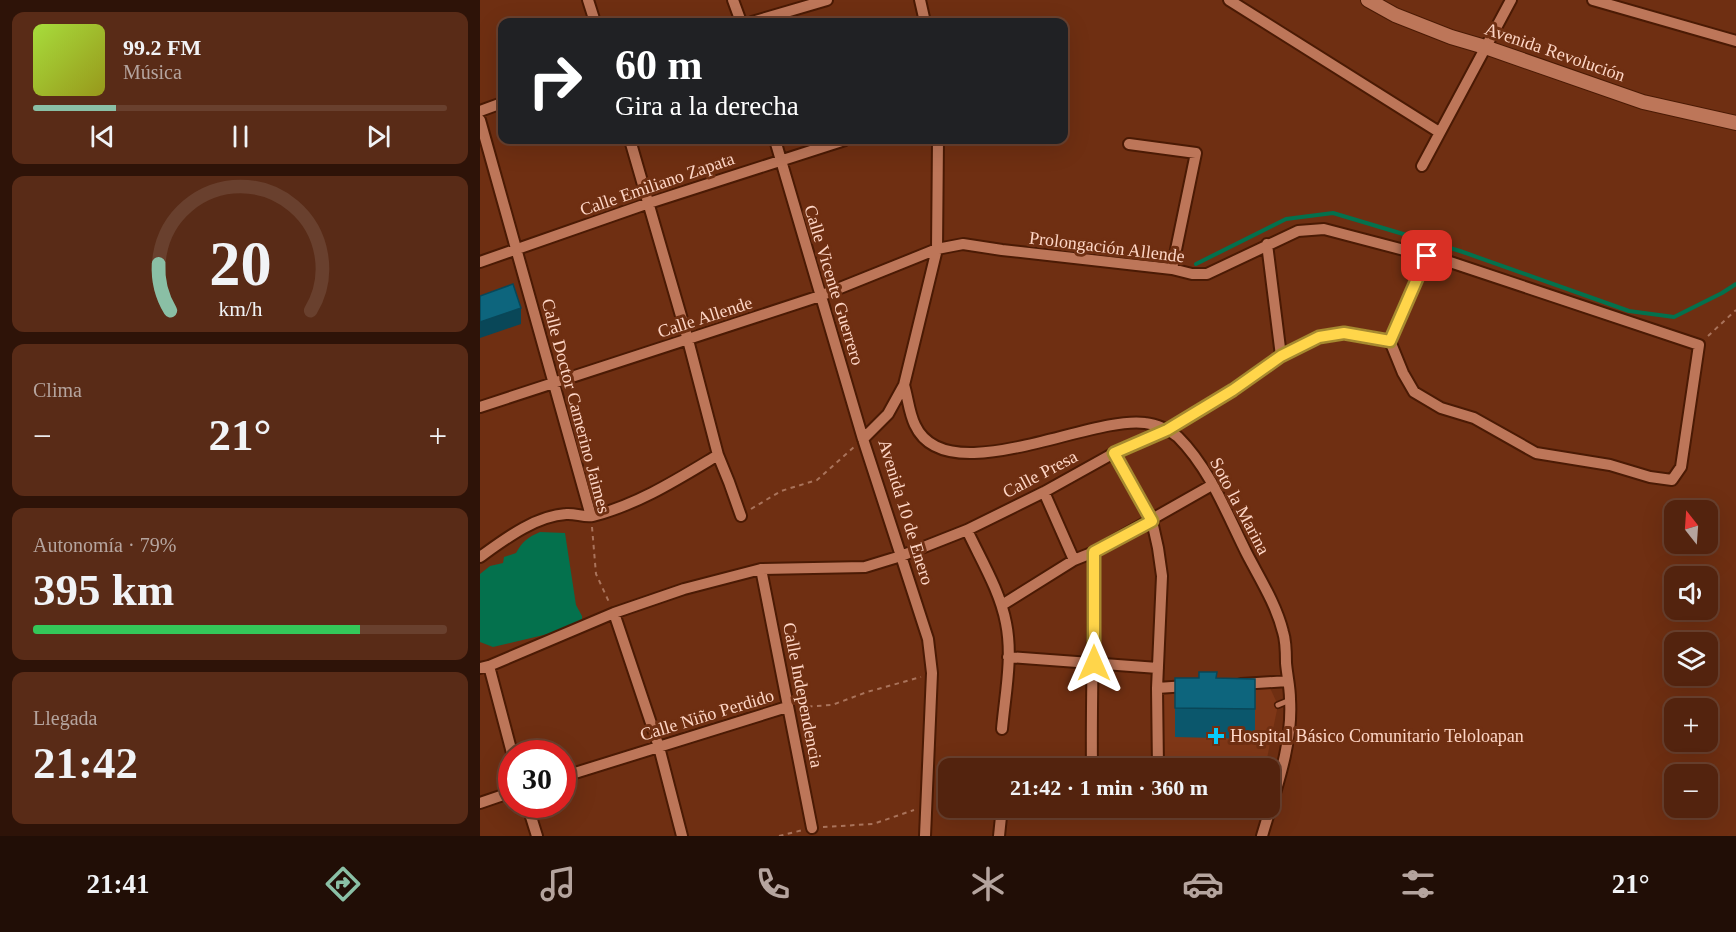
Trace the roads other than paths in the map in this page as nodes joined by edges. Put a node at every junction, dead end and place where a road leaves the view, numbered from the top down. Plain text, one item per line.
1 (588, 0) edge
2 (733, 0) edge
3 (827, 0) edge
4 (920, 0) edge
5 (1229, 0) edge
6 (1368, 0) edge
7 (1511, 0) edge
8 (1593, 0) edge
9 (594, 18) edge
10 (740, 18) edge
11 (766, 18) edge
12 (924, 18) edge
13 (1736, 40) edge
14 (1485, 47) junction
15 (498, 104) edge
16 (480, 111) edge
17 (480, 120) edge
18 (1736, 123) edge
19 (1439, 132) junction
20 (631, 144) edge
21 (776, 144) edge
22 (832, 144) edge
23 (938, 144) edge
24 (1129, 144) dead end
25 (780, 160) junction
26 (1422, 166) dead end
27 (649, 203) junction
28 (1267, 244) junction
29 (937, 249) junction
30 (516, 250) junction
31 (1427, 256) junction
32 (480, 262) edge
33 (1172, 269) junction
34 (820, 296) junction
35 (688, 340) junction
36 (1390, 341) junction
37 (1281, 356) junction
38 (553, 382) junction
39 (904, 385) junction
40 (480, 407) edge
41 (1167, 430) junction
42 (863, 439) junction
43 (1114, 453) junction
44 (718, 456) junction
45 (1212, 485) junction
46 (1044, 492) junction
47 (591, 516) junction
48 (741, 516) road end
49 (1152, 521) junction
50 (967, 530) junction
51 (1094, 552) junction
52 (901, 556) junction
53 (480, 557) edge
54 (1074, 560) junction
55 (761, 569) junction
56 (1002, 605) junction
57 (614, 613) junction
58 (1008, 657) junction
59 (1094, 663) junction
60 (484, 667) edge
61 (1158, 668) junction
62 (1288, 681) junction
63 (1228, 684) edge
64 (1193, 686) edge
65 (1157, 688) junction
66 (1290, 700) junction
67 (1278, 705) dead end
68 (787, 707) junction
69 (1002, 729) dead end
70 (508, 740) edge
71 (659, 747) junction
72 (1092, 758) edge
73 (1158, 758) edge
74 (576, 773) edge
75 (1280, 776) edge
76 (498, 796) edge
77 (480, 802) edge
78 (531, 818) edge
79 (1001, 818) edge
80 (1267, 818) edge
81 (812, 828) road end
82 (537, 836) edge
83 (682, 836) edge
84 (925, 836) edge
85 (999, 836) edge
86 (1262, 836) edge

1 - 9 street
2 - 10 street
3 - 11 street
4 - 12 street
5 - 19 street
6 - 14 street, Avenida Revolución
7 - 14 street
8 - 13 street
14 - 18 street, Avenida Revolución
14 - 19 street
15 - 16 street
17 - 30 street, Calle Doctor Camerino Jaimes
19 - 26 street
20 - 27 street
21 - 25 street, Calle Vicente Guerrero
22 - 25 street, Calle Emiliano Zapata
23 - 29 street, Avenida 10 de Enero
24 - 33 street
25 - 27 street, Calle Emiliano Zapata
25 - 34 street, Calle Vicente Guerrero
27 - 30 street, Calle Emiliano Zapata
27 - 35 street
28 - 31 street, Prolongación Allende
28 - 33 street, Prolongación Allende
28 - 37 street
29 - 33 street, Prolongación Allende
29 - 34 street, Calle Allende
29 - 39 street, Avenida 10 de Enero
30 - 32 street, Calle Emiliano Zapata
30 - 38 street, Calle Doctor Camerino Jaimes
31 - 36 street
31 - 36 street, Prolongación Allende
34 - 35 street, Calle Allende
34 - 42 street, Calle Vicente Guerrero
35 - 38 street, Calle Allende
35 - 44 street
36 - 37 street, Calle Presa
37 - 41 street, Calle Presa
38 - 40 street, Calle Allende
38 - 47 street, Calle Doctor Camerino Jaimes
39 - 41 street, Soto la Marina
39 - 42 street, Avenida 10 de Enero
41 - 43 street, Calle Presa
41 - 45 street, Soto la Marina
42 - 52 street, Avenida 10 de Enero
43 - 46 street, Calle Presa
43 - 49 street
44 - 47 street
44 - 48 street
45 - 49 street
45 - 62 street, Soto la Marina
46 - 50 street, Calle Presa
46 - 54 street
47 - 53 street
49 - 51 street
49 - 61 street
50 - 52 street, Calle Presa
50 - 56 street
51 - 54 street
51 - 59 street
52 - 55 street, Calle Presa
52 - 84 street, Avenida 10 de Enero
54 - 56 street
55 - 57 street, Calle Presa
55 - 68 street, Calle Independencia
56 - 58 street
57 - 60 street, Calle Presa
57 - 71 street
58 - 59 street
58 - 69 street
59 - 61 street
59 - 72 street
60 - 70 street
61 - 65 street
62 - 63 street
62 - 66 street, Soto la Marina
64 - 65 street
65 - 73 street
66 - 67 lane
66 - 75 street, Soto la Marina
68 - 71 street, Calle Niño Perdido
68 - 81 street, Calle Independencia
71 - 74 street, Calle Niño Perdido
71 - 83 street
76 - 77 street
78 - 82 street
79 - 85 street
80 - 86 street, Soto la Marina

